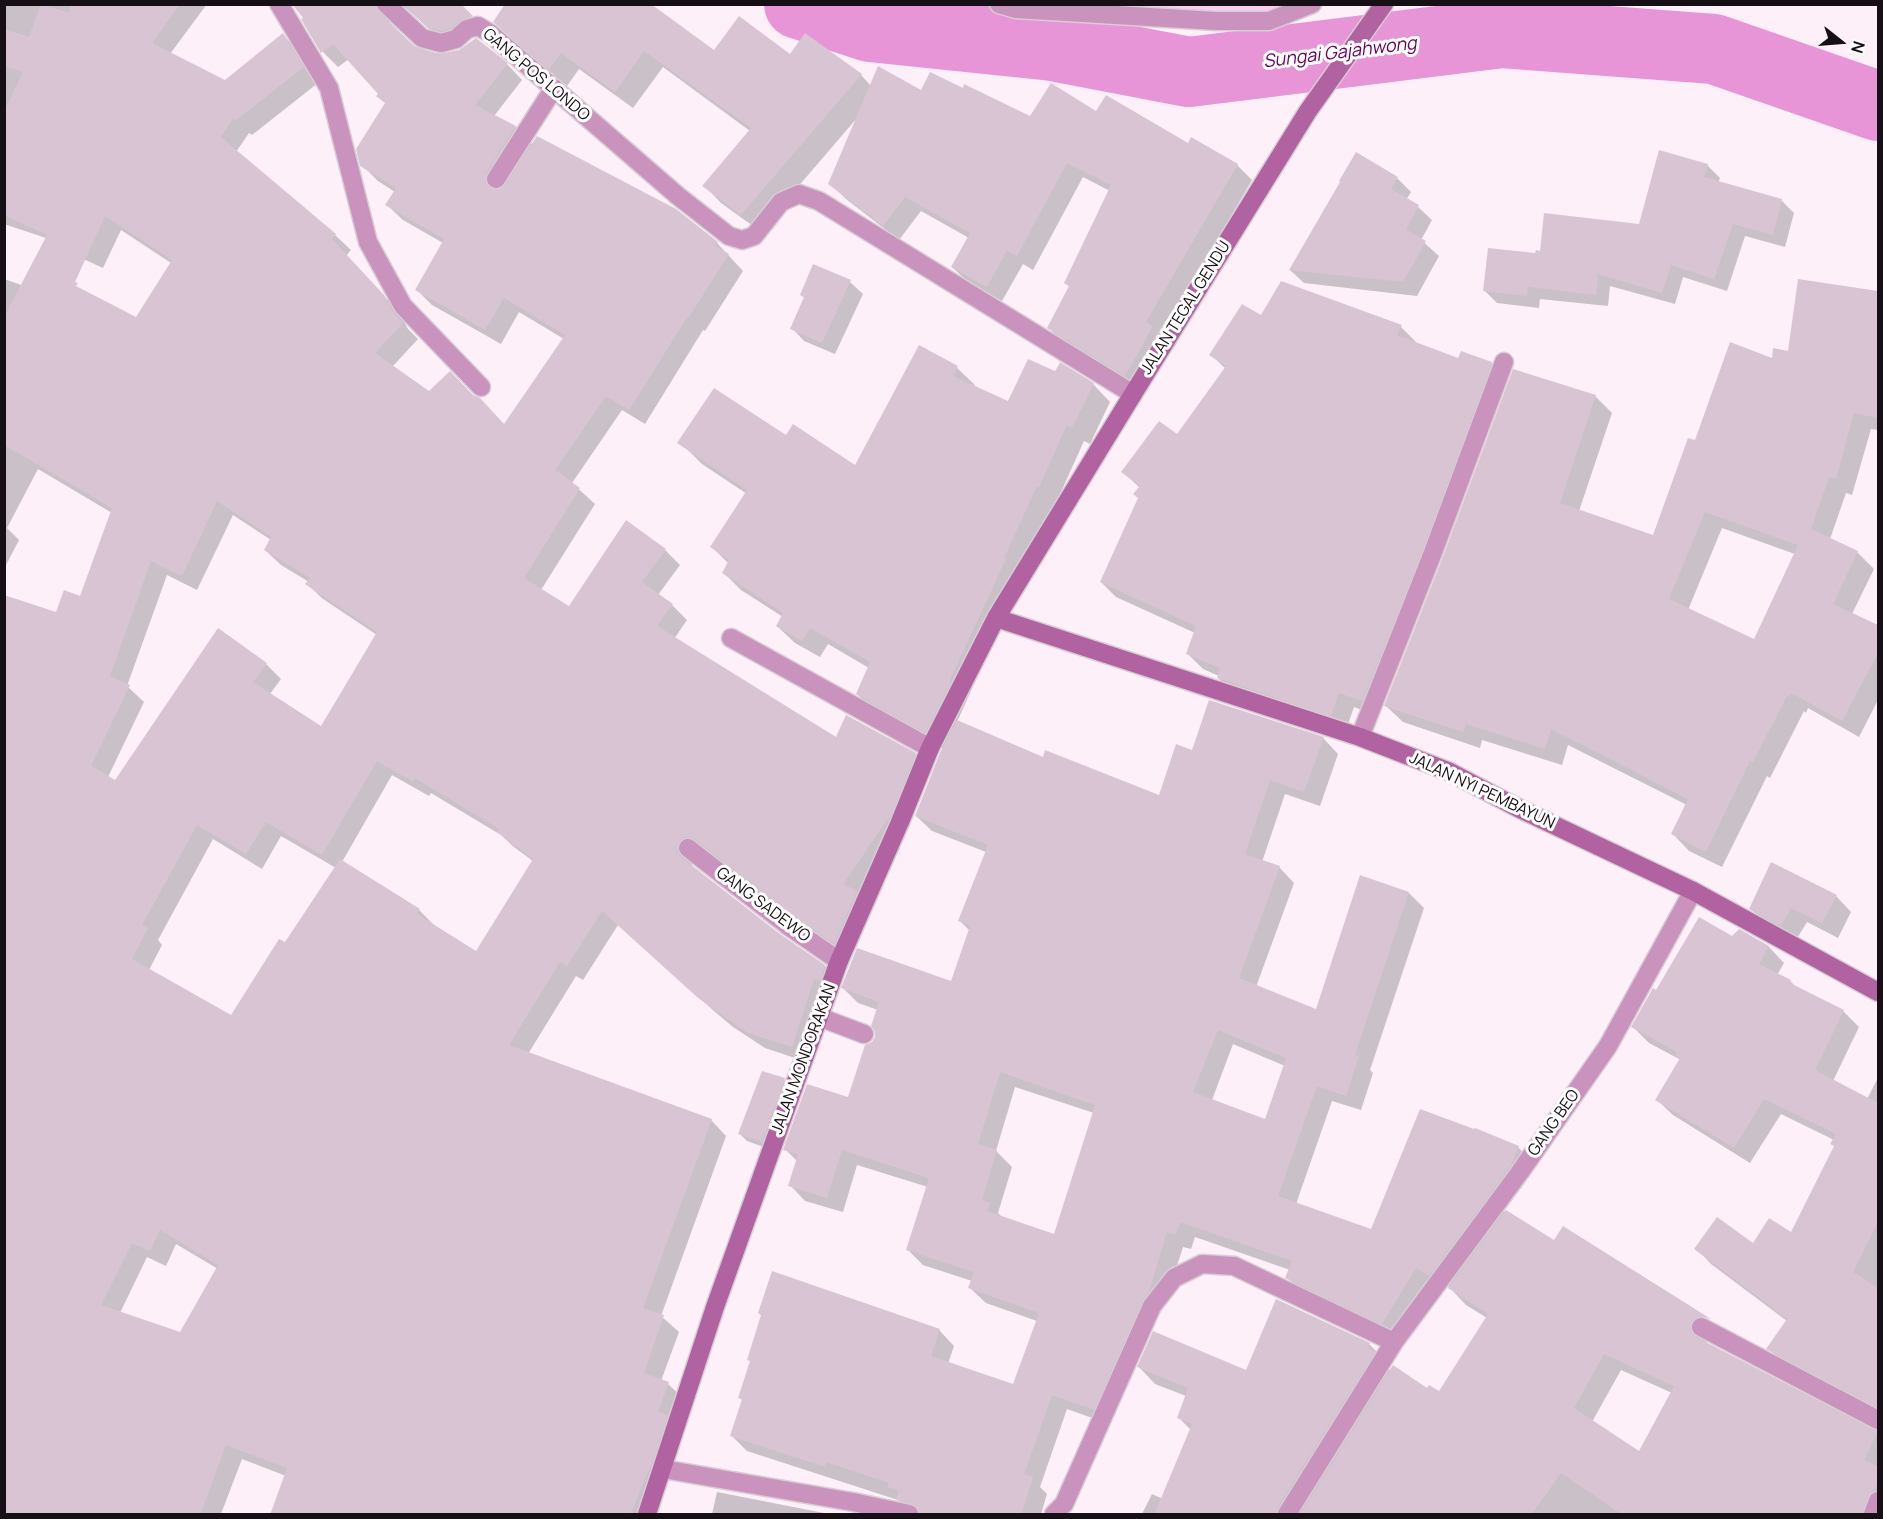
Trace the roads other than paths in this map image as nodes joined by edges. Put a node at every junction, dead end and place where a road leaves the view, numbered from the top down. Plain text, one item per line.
1 (279, 4) edge
2 (386, 4) edge
3 (999, 4) edge
4 (1312, 4) edge
5 (1381, 8) edge
6 (554, 88) junction
7 (496, 179) dead end
8 (1504, 362) dead end
9 (481, 387) dead end
10 (1132, 394) junction
11 (996, 618) junction
12 (731, 638) dead end
13 (1360, 737) junction
14 (930, 748) junction
15 (688, 848) dead end
16 (1693, 891) junction
17 (839, 961) junction
18 (1878, 992) edge
19 (819, 1017) junction
20 (864, 1034) dead end
21 (1701, 1327) dead end
22 (1394, 1342) junction
23 (1878, 1420) edge
24 (663, 1469) junction
25 (1878, 1501) edge
26 (647, 1515) edge
27 (909, 1515) edge
28 (1054, 1515) edge
29 (1287, 1515) edge
30 (1873, 1515) edge

1 - 9 street
2 - 6 street, GANG POS LONDO
3 - 4 street
5 - 10 street, JALAN TEGAL GENDU
6 - 7 street
6 - 10 street, GANG POS LONDO
8 - 13 street
10 - 11 street, JALAN TEGAL GENDU
11 - 13 street, JALAN NYI PEMBAYUN
11 - 14 street, JALAN MONDORAKAN
12 - 14 street
13 - 16 street, JALAN NYI PEMBAYUN
14 - 17 street, JALAN MONDORAKAN
15 - 17 street, GANG SADEWO
16 - 18 street, JALAN NYI PEMBAYUN
16 - 22 street, GANG BEO
17 - 19 street, JALAN MONDORAKAN
19 - 20 street
19 - 24 street, JALAN MONDORAKAN
21 - 23 street
22 - 28 street
22 - 29 street, GANG BEO
24 - 26 street, JALAN MONDORAKAN
24 - 27 street
25 - 30 street

